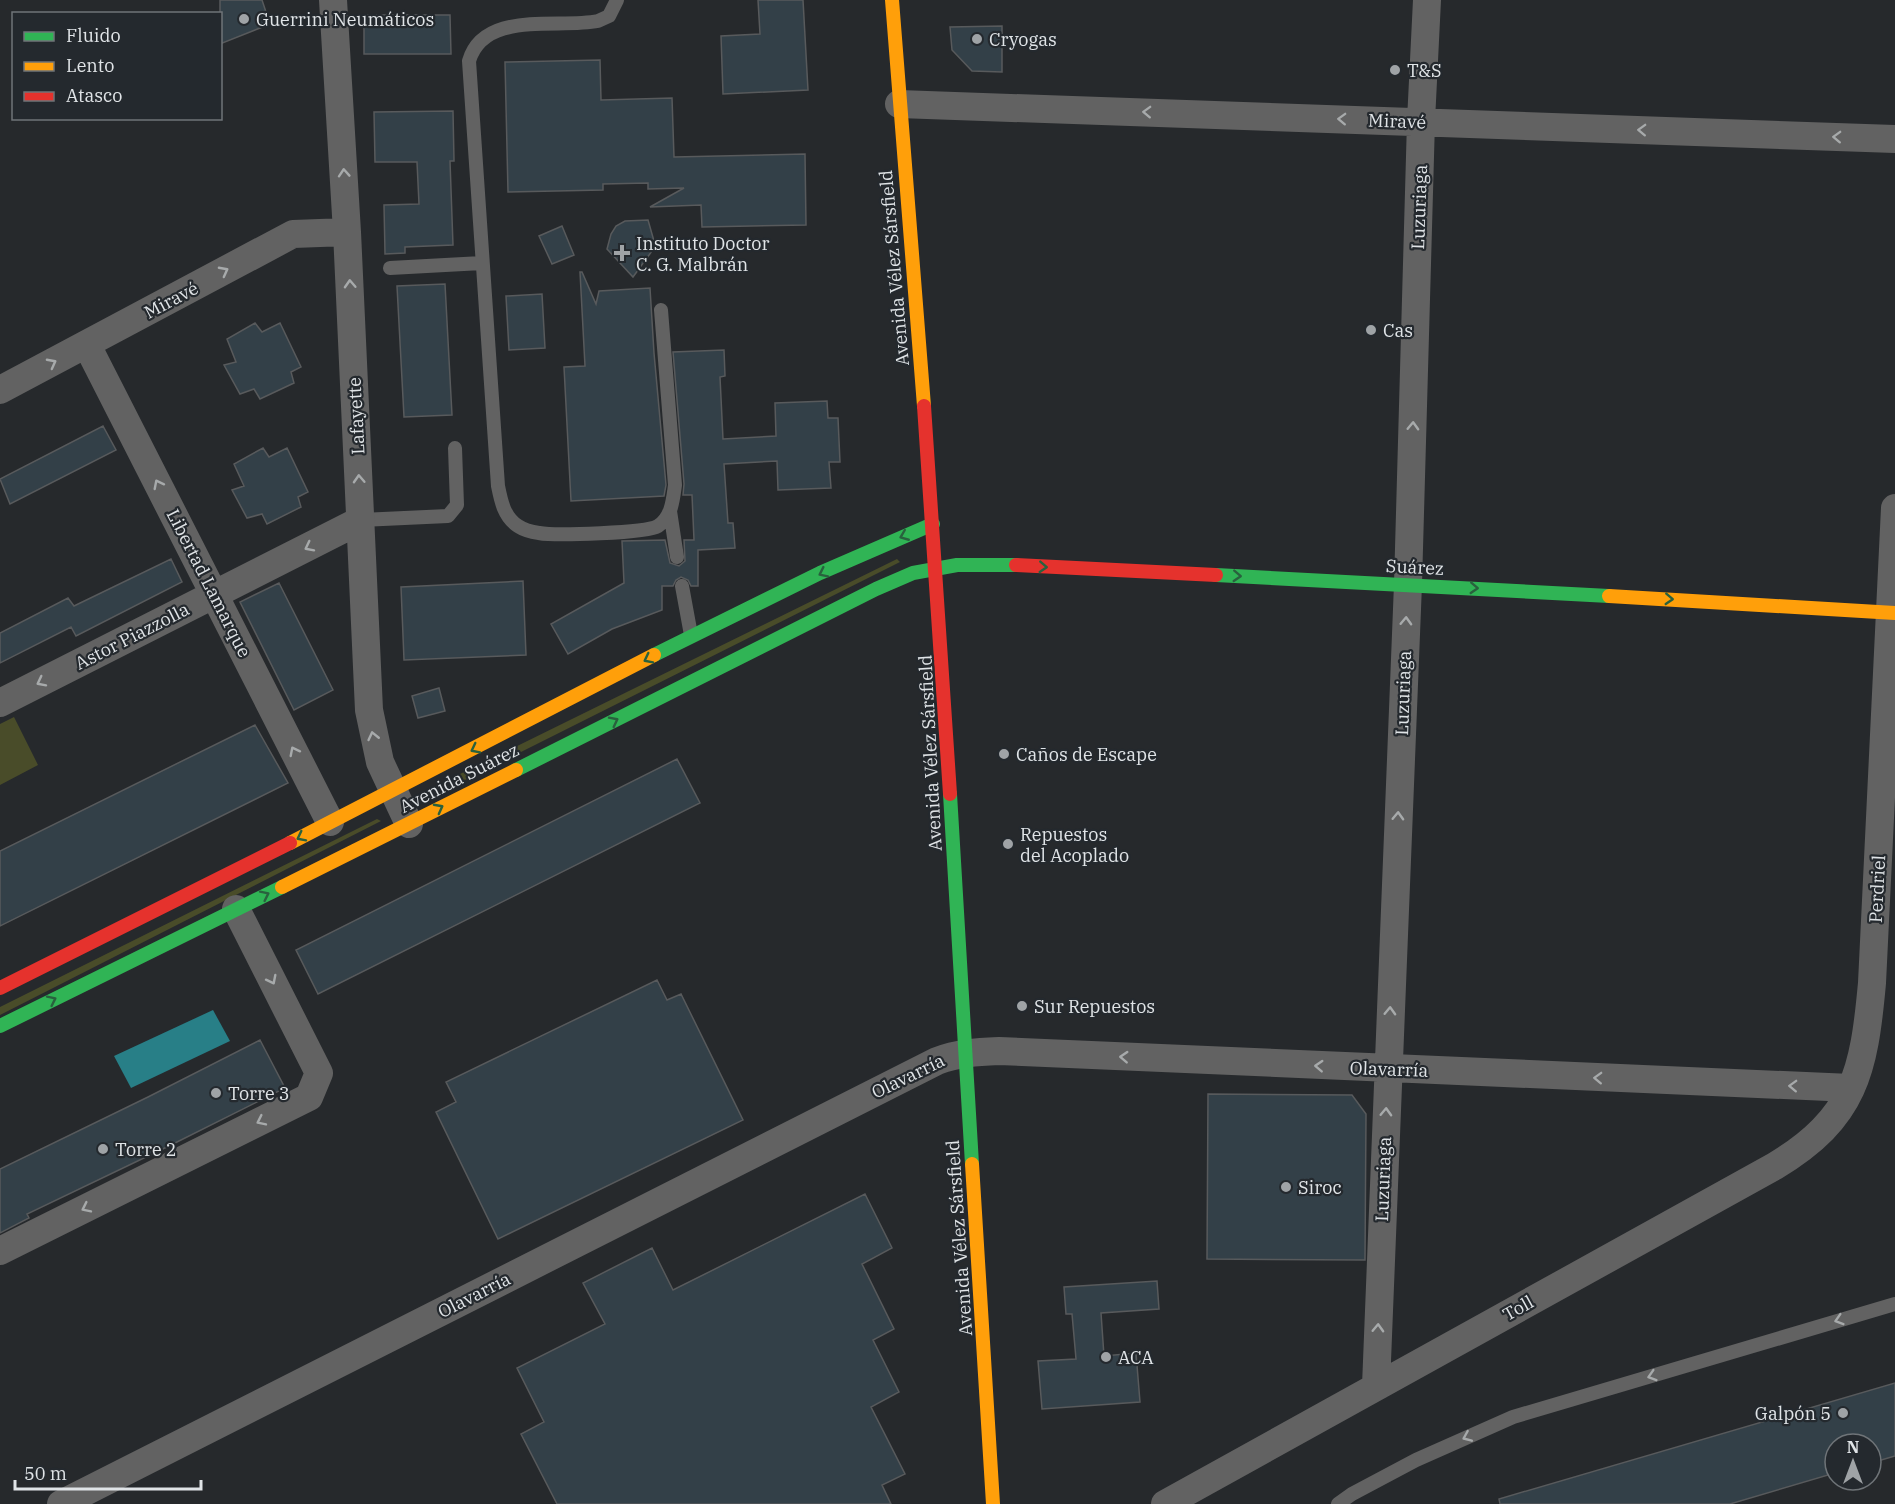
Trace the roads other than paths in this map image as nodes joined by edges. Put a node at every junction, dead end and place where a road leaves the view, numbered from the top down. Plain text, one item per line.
1 (333, 0) edge
2 (617, 0) edge
3 (892, 0) edge
4 (1427, 0) edge
5 (899, 104) junction
6 (1421, 121) junction
7 (1895, 139) edge
8 (347, 232) junction
9 (482, 263) junction
10 (390, 268) dead end
11 (661, 310) dead end
12 (87, 345) junction
13 (0, 390) edge
14 (455, 448) dead end
15 (1895, 508) edge
16 (670, 511) junction
17 (361, 520) junction
18 (933, 524) junction
19 (677, 557) dead end
20 (936, 568) junction
21 (1408, 584) junction
22 (682, 586) dead end
23 (215, 594) junction
24 (1893, 613) edge
25 (691, 637) junction
26 (0, 703) edge
27 (392, 791) junction
28 (330, 822) junction
29 (409, 824) junction
30 (236, 909) junction
31 (0, 988) edge
32 (0, 1026) edge
33 (966, 1053) junction
34 (1387, 1069) junction
35 (1851, 1088) junction
36 (0, 1251) edge
37 (1895, 1304) edge
38 (1376, 1386) junction
39 (61, 1504) edge
40 (993, 1504) edge
41 (1165, 1504) edge
42 (1338, 1504) edge

8 -> 1 street, Lafayette
2 - 9 lane
3 - 5 street, Avenida Vélez Sársfield
4 - 6 street, Luzuriaga
6 -> 5 street, Miravé
5 - 18 street, Avenida Vélez Sársfield
7 -> 6 street, Miravé
21 -> 6 street, Luzuriaga
12 -> 8 street, Miravé
17 -> 8 street, Lafayette
9 - 10 lane
9 - 16 lane
11 - 16 lane
13 -> 12 street, Miravé
23 -> 12 street, Libertad Lamarque
14 - 17 lane
15 - 24 street, Perdriel
16 - 19 lane
17 -> 23 street, Astor Piazzolla
27 -> 17 street, Lafayette
18 - 20 street, Avenida Vélez Sársfield
18 -> 25 street, Avenida Suárez
20 -> 21 street, Suárez
29 -> 20 street, Avenida Suárez
20 - 33 street, Avenida Vélez Sársfield
21 -> 24 street, Suárez
34 -> 21 street, Luzuriaga
22 - 25 lane
23 -> 26 street, Astor Piazzolla
28 -> 23 street, Libertad Lamarque
24 - 35 street, Perdriel
25 -> 27 street, Avenida Suárez
27 - 28 street, Avenida Suárez
27 - 29 street, Lafayette
28 -> 31 street, Avenida Suárez
30 -> 29 street, Avenida Suárez
32 -> 30 street, Avenida Suárez
30 -> 36 street
34 -> 33 street, Olavarría
33 - 39 street, Olavarría
33 - 40 street, Avenida Vélez Sársfield
35 -> 34 street, Olavarría
38 -> 34 street, Luzuriaga
35 - 38 street, Toll
37 -> 42 lane
38 - 41 street, Toll

